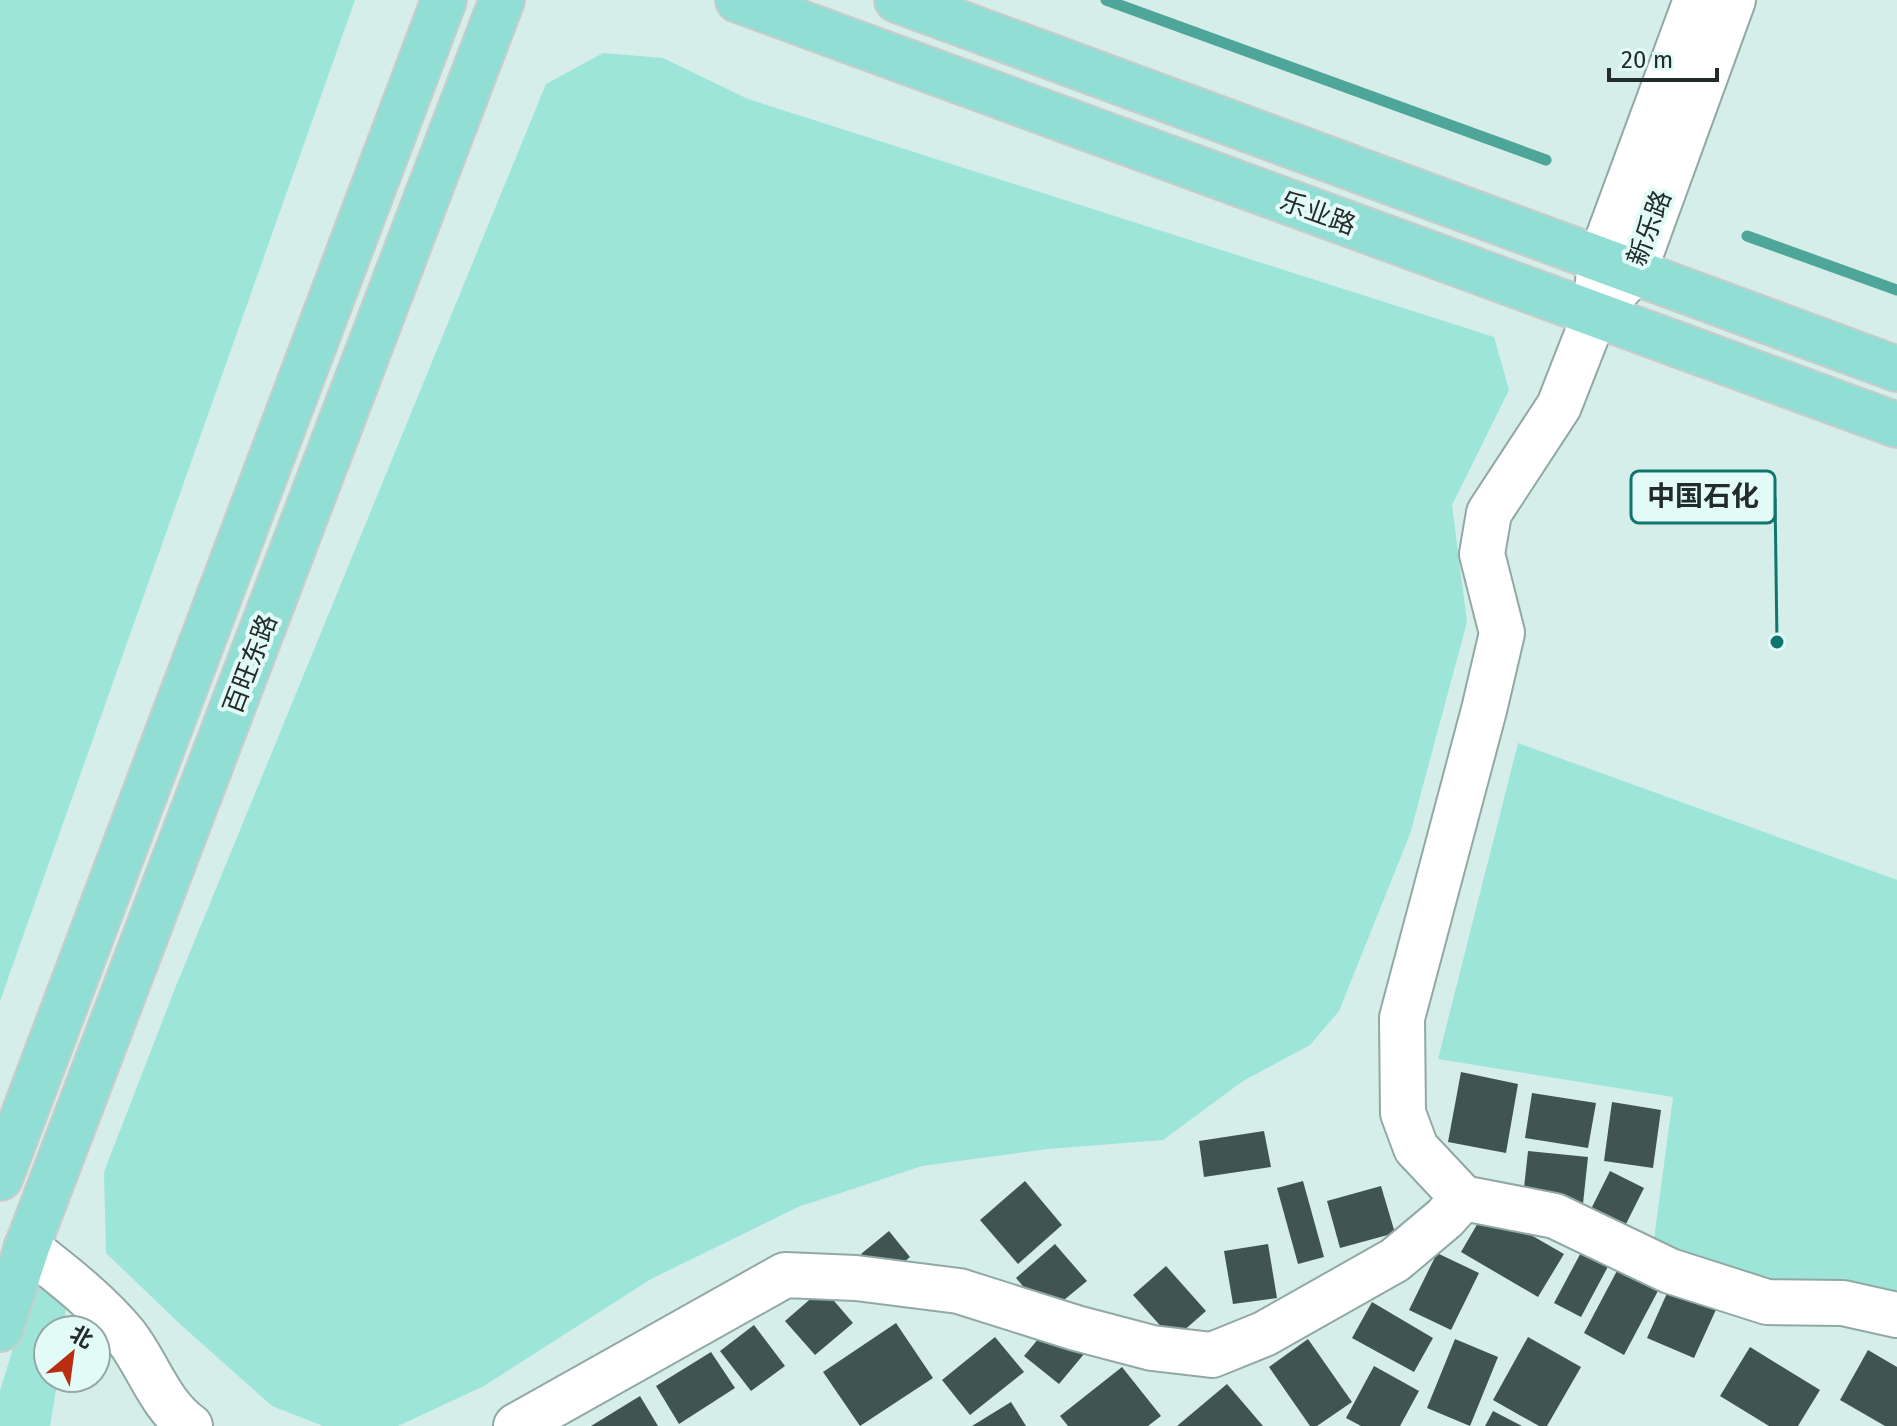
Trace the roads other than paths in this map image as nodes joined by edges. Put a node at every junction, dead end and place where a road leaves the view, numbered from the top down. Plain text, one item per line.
1 (444, 0) edge
2 (502, 0) edge
3 (738, 0) edge
4 (897, 0) edge
5 (1696, 0) edge
6 (1733, 0) edge
7 (1617, 266) junction
8 (1595, 314) junction
9 (1897, 369) edge
10 (1897, 425) edge
11 (0, 1178) edge
12 (1463, 1198) junction
13 (27, 1247) junction
14 (1897, 1315) edge
15 (0, 1329) edge
16 (190, 1426) edge
17 (516, 1426) edge

1 - 11 main road, 百旺东路
2 - 13 main road, 百旺东路
3 - 8 main road, 乐业路
4 - 7 main road, 乐业路
5 - 7 street, 新乐路
6 - 7 street, 新乐路
7 - 8 street, 新乐路
7 - 9 main road, 乐业路
8 - 10 main road, 乐业路
8 - 12 street, 新乐路
12 - 14 street
12 - 17 street
13 - 15 main road, 百旺东路
13 - 16 street

